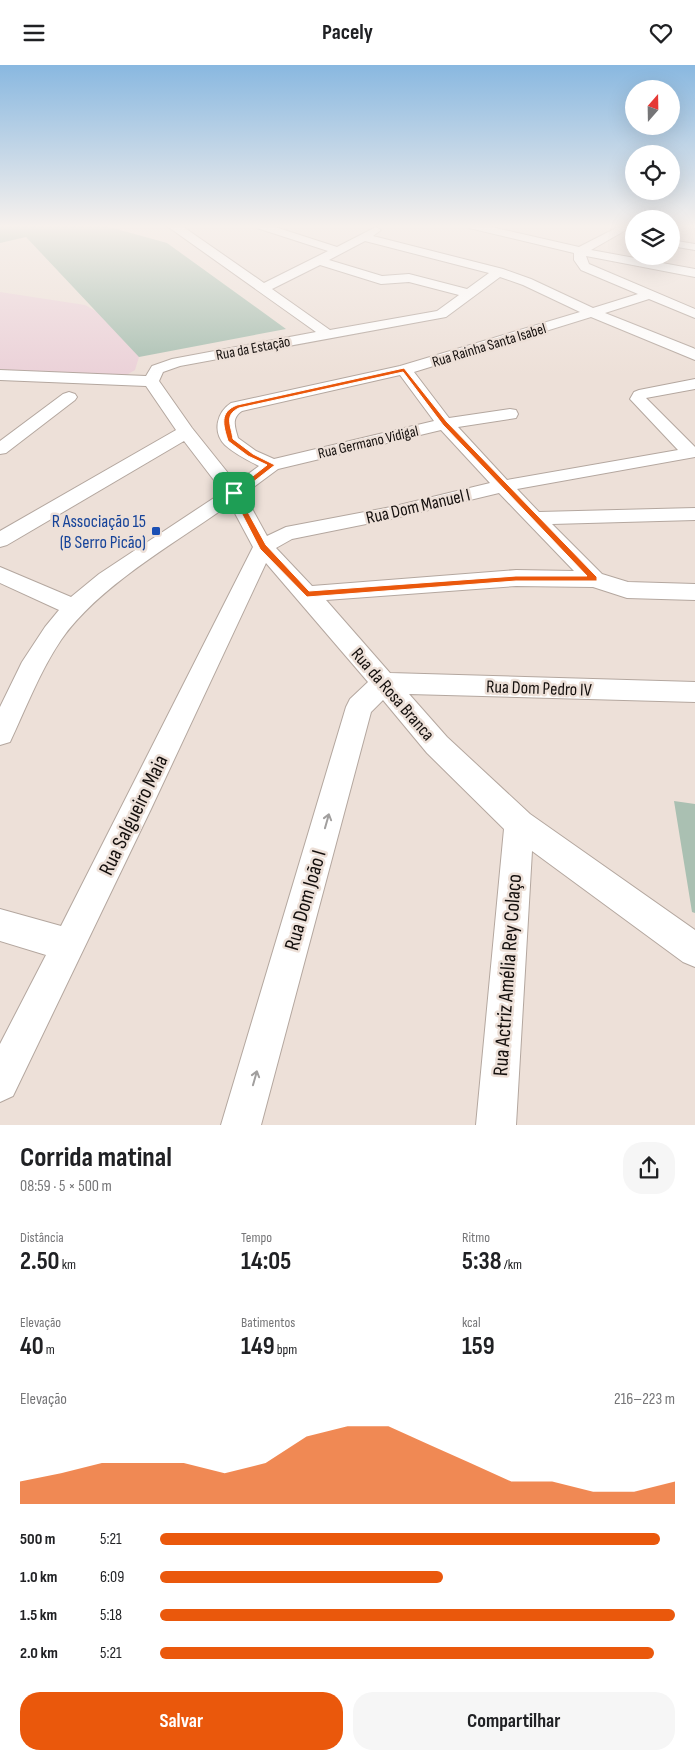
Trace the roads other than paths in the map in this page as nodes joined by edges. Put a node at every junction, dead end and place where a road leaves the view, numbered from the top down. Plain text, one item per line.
1 (244, 275) edge
2 (290, 275) edge
3 (366, 275) edge
4 (494, 275) edge
5 (508, 275) edge
6 (604, 275) edge
7 (263, 289) junction
8 (469, 295) junction
9 (649, 295) junction
10 (593, 313) junction
11 (695, 314) edge
12 (327, 334) junction
13 (695, 356) edge
14 (404, 370) junction
15 (0, 375) edge
16 (151, 381) junction
17 (695, 384) edge
18 (69, 397) dead end
19 (510, 413) dead end
20 (445, 424) junction
21 (186, 432) junction
22 (1, 446) edge
23 (693, 452) edge
24 (272, 465) junction
25 (502, 486) junction
26 (234, 493) junction
27 (695, 514) edge
28 (536, 518) junction
29 (0, 541) edge
30 (263, 547) junction
31 (0, 574) edge
32 (594, 579) junction
33 (695, 591) edge
34 (307, 594) junction
35 (74, 608) junction
36 (384, 683) junction
37 (695, 693) edge
38 (0, 734) edge
39 (519, 824) junction
40 (0, 925) edge
41 (68, 945) junction
42 (695, 949) edge
43 (0, 1083) edge
44 (242, 1125) edge
45 (496, 1125) edge

1 - 7 street
2 - 7 street
3 - 8 street
4 - 8 street, Rua da Estação
5 - 10 street
6 - 9 street
7 - 12 street
8 - 12 street, Rua da Estação
9 - 10 street, Rua Rainha Santa Isabel
9 - 11 street
10 - 13 street
10 - 14 street, Rua Rainha Santa Isabel
12 - 16 street, Rua da Estação
14 - 20 street
14 - 24 street, Rua Rainha Santa Isabel
15 - 16 street
16 - 21 street, Rua da Rosa Branca
17 - 23 street
18 - 22 street
19 - 20 street, Rua Germano Vidigal
20 - 24 street, Rua Germano Vidigal
20 - 25 street
21 - 26 street, Rua da Rosa Branca
21 - 29 street
23 - 25 street, Rua Dom Manuel I
24 - 26 street, Rua Germano Vidigal
25 - 28 street
25 - 30 street, Rua Dom Manuel I
26 - 30 street, Rua da Rosa Branca
26 - 35 street, Rua Germano Vidigal
27 - 28 street
28 - 32 street
30 - 34 street, Rua da Rosa Branca
30 - 41 street, Rua Salgueiro Maia
31 - 35 street
32 - 33 street
32 - 34 street
34 - 36 street, Rua da Rosa Branca
35 - 38 street, Rua Germano Vidigal
36 - 37 street, Rua Dom Pedro IV
36 - 39 street, Rua da Rosa Branca
44 -> 36 street, Rua Dom João I
39 - 42 street, Rua da Rosa Branca
39 - 45 street, Rua Actriz Amélia Rey Colaço
40 - 41 street
41 - 43 street, Rua Salgueiro Maia

